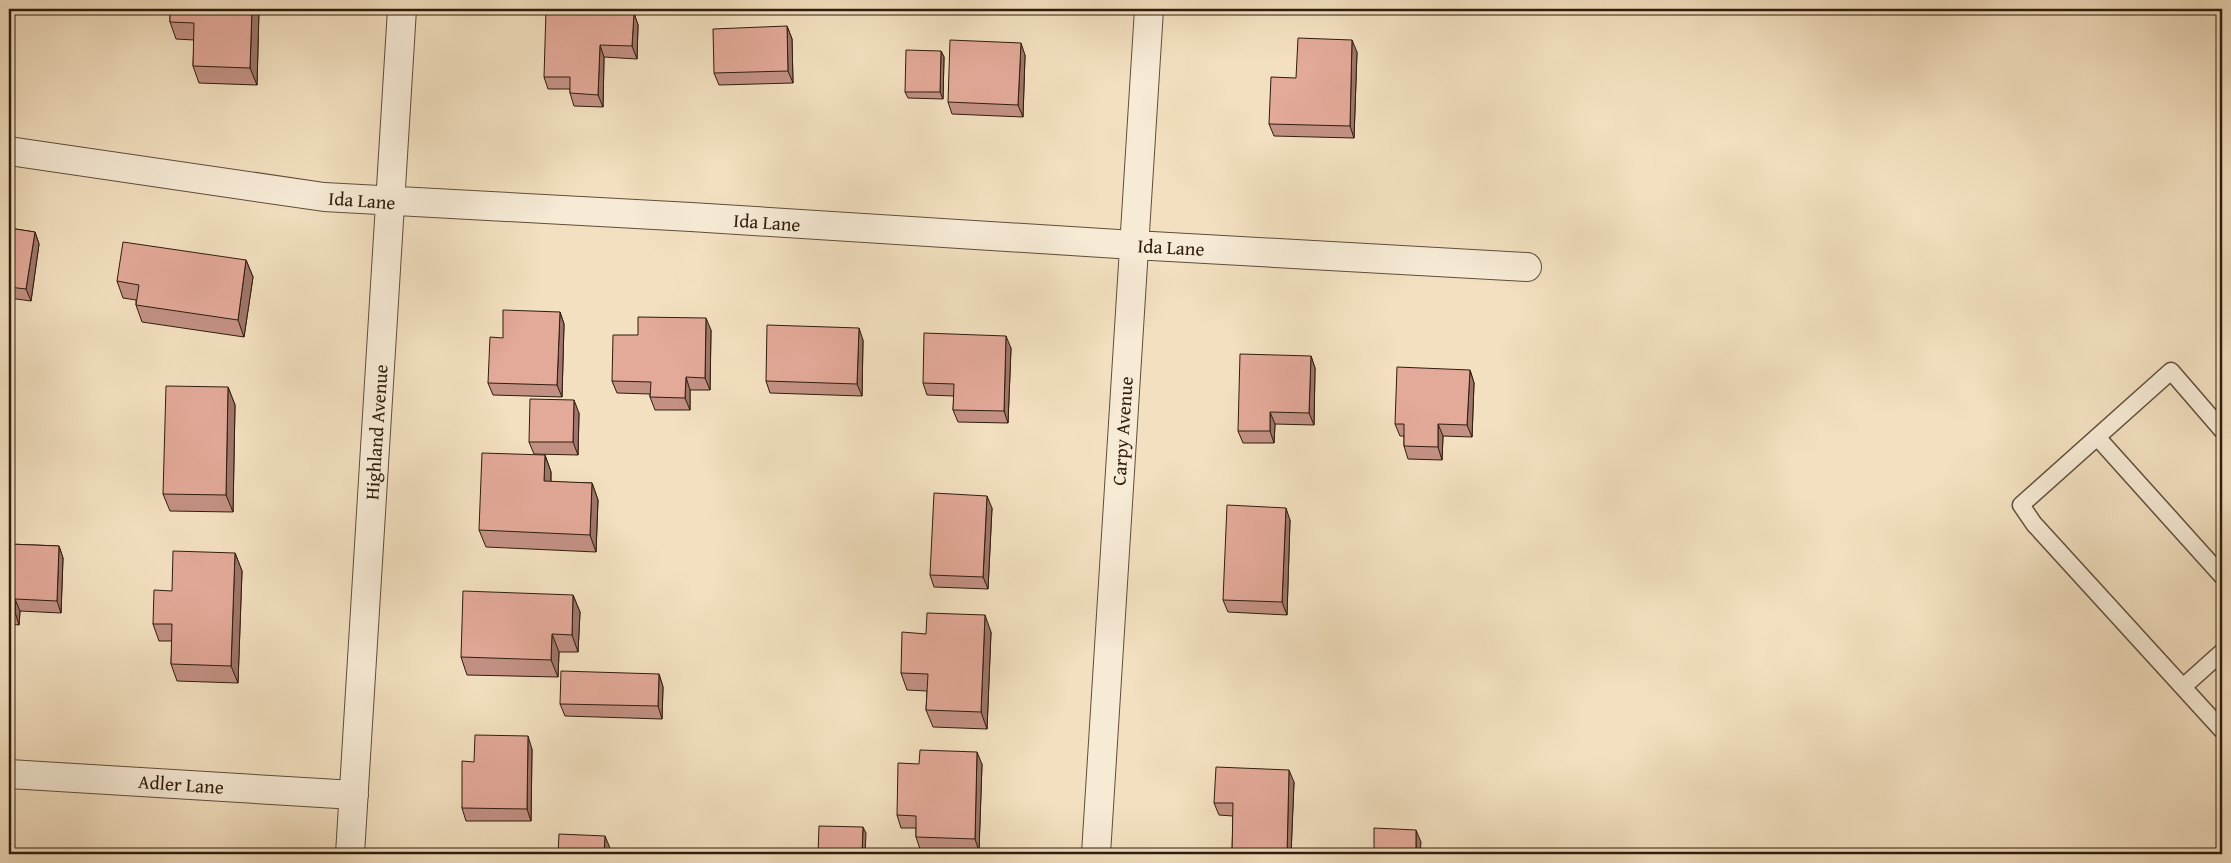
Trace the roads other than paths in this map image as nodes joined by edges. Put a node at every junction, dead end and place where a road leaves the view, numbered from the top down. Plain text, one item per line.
1 (402, 9) edge
2 (1149, 9) edge
3 (9, 151) edge
4 (390, 202) junction
5 (1134, 246) junction
6 (1528, 267) dead end
7 (2222, 430) edge
8 (2097, 437) junction
9 (2222, 576) edge
10 (2222, 652) edge
11 (2183, 687) junction
12 (2222, 730) edge
13 (9, 774) edge
14 (354, 795) junction
15 (350, 854) edge
16 (1096, 854) edge

1 - 4 street, Highland Avenue
2 - 5 street, Carpy Avenue
3 - 4 street, Ida Lane
4 - 5 street, Ida Lane
4 - 14 street, Highland Avenue
5 - 6 street, Ida Lane
5 - 16 street, Carpy Avenue
7 - 8 lane
8 - 9 lane
8 - 11 lane
10 - 11 lane
11 - 12 lane
13 - 14 street, Adler Lane
14 - 15 street, Highland Avenue

